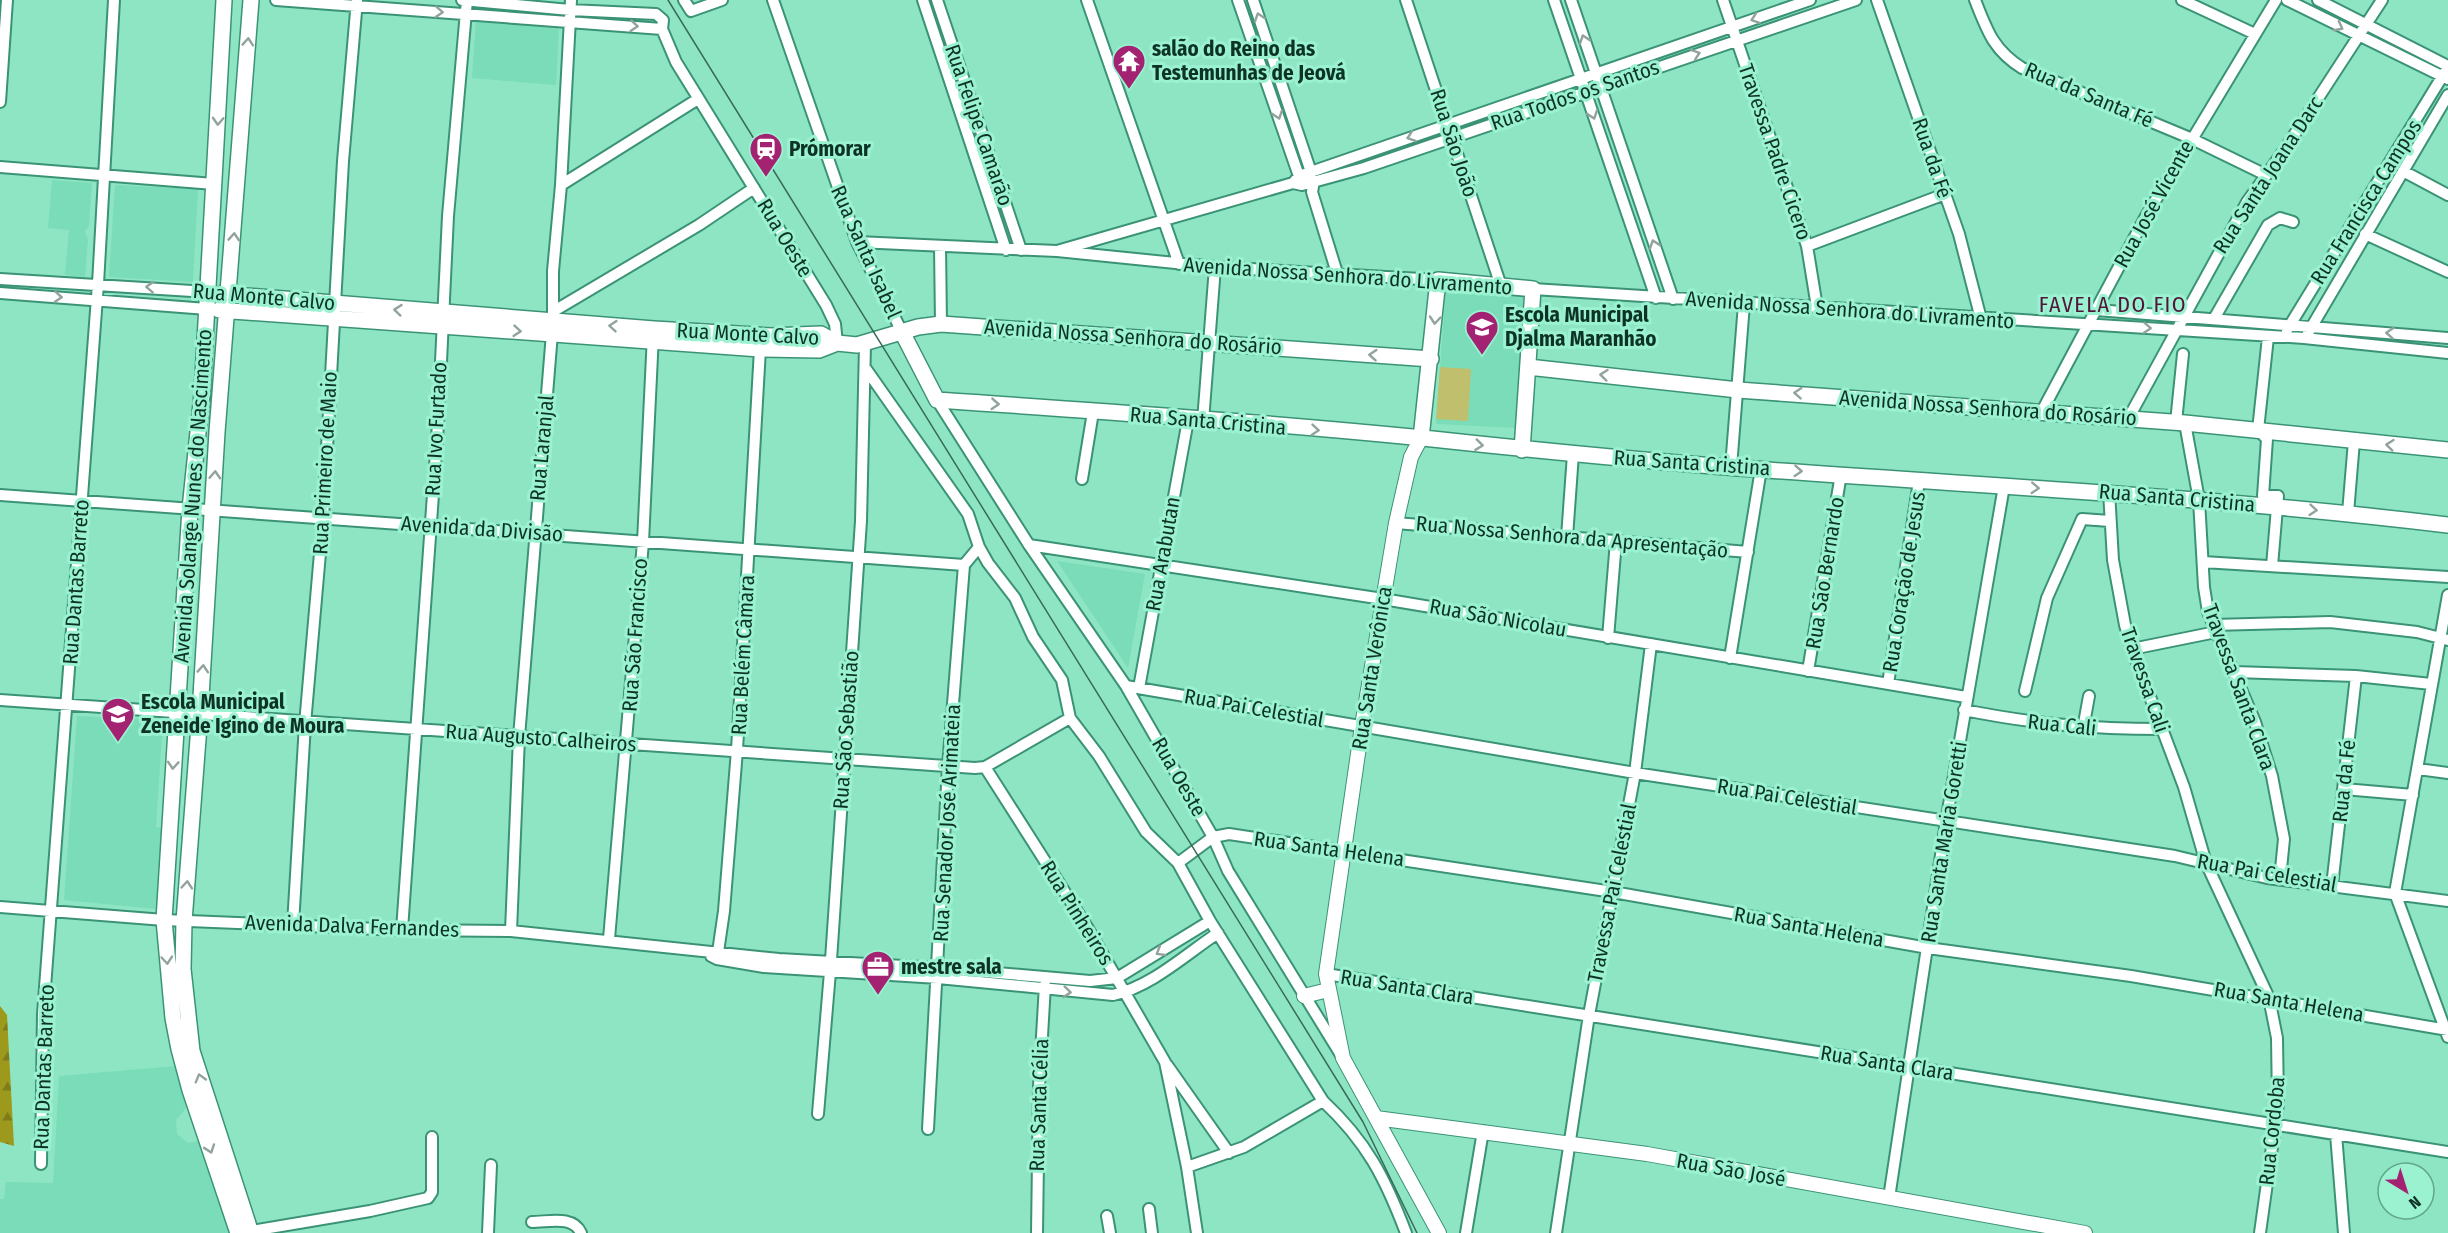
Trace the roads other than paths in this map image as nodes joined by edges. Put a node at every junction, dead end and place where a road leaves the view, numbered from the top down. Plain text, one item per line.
1 (7, 0) edge
2 (114, 0) edge
3 (224, 0) edge
4 (251, 0) edge
5 (276, 0) edge
6 (465, 0) edge
7 (686, 0) edge
8 (722, 0) edge
9 (773, 0) edge
10 (923, 0) edge
11 (937, 0) edge
12 (1087, 0) edge
13 (1238, 0) edge
14 (1253, 0) edge
15 (1406, 0) edge
16 (1554, 0) edge
17 (1571, 0) edge
18 (1723, 0) edge
19 (1810, 0) edge
20 (1856, 0) edge
21 (1877, 0) edge
22 (1975, 0) edge
23 (2182, 0) edge
24 (2277, 0) edge
25 (2287, 0) edge
26 (2318, 0) edge
27 (2382, 0) edge
28 (357, 4) edge
29 (571, 10) edge
30 (465, 13) junction
31 (2367, 24) junction
32 (1732, 27) junction
33 (662, 28) junction
34 (2255, 34) junction
35 (2357, 37) junction
36 (1737, 41) junction
37 (2447, 72) edge
38 (1596, 74) junction
39 (1580, 78) junction
40 (1600, 87) junction
41 (1585, 92) junction
42 (2448, 95) edge
43 (698, 99) junction
44 (0, 102) edge
45 (1448, 124) junction
46 (1453, 137) junction
47 (2190, 138) junction
48 (0, 167) edge
49 (2403, 171) junction
50 (105, 174) junction
51 (2266, 175) junction
52 (1298, 182) junction
53 (1312, 182) junction
54 (214, 183) junction
55 (561, 185) junction
56 (754, 188) junction
57 (1945, 194) junction
58 (2448, 195) edge
59 (1166, 221) junction
60 (2293, 222) dead end
61 (2365, 234) junction
62 (857, 242) junction
63 (940, 246) junction
64 (1807, 246) junction
65 (1006, 250) junction
66 (1021, 250) junction
67 (1057, 251) junction
68 (1179, 264) junction
69 (1215, 267) junction
70 (2448, 272) edge
71 (1337, 273) junction
72 (0, 279) edge
73 (1438, 280) junction
74 (98, 284) junction
75 (1501, 286) junction
76 (1533, 289) junction
77 (208, 292) junction
78 (0, 293) edge
79 (1656, 298) junction
80 (1673, 299) junction
81 (96, 300) junction
82 (229, 303) junction
83 (1744, 304) junction
84 (1817, 306) junction
85 (207, 309) junction
86 (2097, 310) junction
87 (333, 311) junction
88 (2184, 315) junction
89 (2215, 317) junction
90 (441, 319) junction
91 (1981, 319) junction
92 (553, 322) junction
93 (940, 324) junction
94 (2089, 325) junction
95 (2289, 327) junction
96 (2311, 327) junction
97 (2176, 330) junction
98 (902, 332) junction
99 (653, 335) junction
100 (2268, 337) junction
101 (2283, 337) junction
102 (2304, 338) junction
103 (2448, 338) edge
104 (1210, 342) junction
105 (837, 343) junction
106 (865, 345) junction
107 (760, 349) junction
108 (2448, 353) edge
109 (2183, 354) dead end
110 (1431, 359) junction
111 (1528, 367) junction
112 (866, 369) junction
113 (1738, 390) junction
114 (937, 400) junction
115 (1094, 412) junction
116 (2041, 413) junction
117 (2128, 419) junction
118 (1196, 420) junction
119 (2180, 422) junction
120 (2258, 430) junction
121 (1420, 438) junction
122 (2354, 441) junction
123 (1522, 450) junction
124 (2448, 450) edge
125 (1573, 454) junction
126 (1731, 467) junction
127 (1761, 469) junction
128 (1841, 474) junction
129 (1082, 479) dead end
130 (1919, 481) junction
131 (2004, 486) junction
132 (2109, 491) junction
133 (0, 495) edge
134 (2199, 500) junction
135 (81, 502) junction
136 (2278, 507) junction
137 (190, 509) junction
138 (213, 510) junction
139 (2348, 513) junction
140 (323, 519) junction
141 (2110, 520) junction
142 (1396, 523) junction
143 (429, 525) junction
144 (2448, 525) edge
145 (536, 533) junction
146 (1567, 537) junction
147 (1616, 541) junction
148 (643, 542) junction
149 (1029, 545) junction
150 (749, 548) junction
151 (976, 552) junction
152 (1748, 552) junction
153 (858, 556) junction
154 (2203, 562) junction
155 (964, 565) junction
156 (1161, 565) junction
157 (2272, 566) junction
158 (2448, 577) edge
159 (2448, 595) edge
160 (1383, 598) junction
161 (2215, 629) junction
162 (1608, 638) junction
163 (2444, 639) edge
164 (1651, 644) junction
165 (2132, 649) junction
166 (1730, 658) junction
167 (1808, 671) junction
168 (2234, 672) junction
169 (2355, 676) junction
170 (1888, 684) junction
171 (2431, 684) junction
172 (1126, 686) junction
173 (1139, 688) junction
174 (2025, 691) dead end
175 (2089, 696) dead end
176 (1966, 697) junction
177 (0, 700) edge
178 (67, 704) junction
179 (1964, 710) junction
180 (177, 711) junction
181 (200, 713) junction
182 (1070, 718) junction
183 (305, 724) junction
184 (1362, 726) junction
185 (2084, 729) junction
186 (2162, 729) junction
187 (414, 730) junction
188 (519, 737) junction
189 (627, 744) junction
190 (737, 750) junction
191 (844, 759) junction
192 (948, 767) junction
193 (985, 767) junction
194 (2418, 769) junction
195 (1635, 773) junction
196 (2448, 773) edge
197 (2344, 789) junction
198 (2413, 795) junction
199 (1946, 822) junction
200 (1214, 837) junction
201 (1345, 852) junction
202 (1178, 863) junction
203 (2206, 863) junction
204 (2280, 879) junction
205 (2332, 886) junction
206 (1613, 892) junction
207 (2395, 893) junction
208 (2448, 901) edge
209 (0, 907) edge
210 (53, 911) junction
211 (164, 920) junction
212 (184, 921) junction
213 (1210, 921) junction
214 (293, 926) junction
215 (402, 930) junction
216 (511, 931) junction
217 (1218, 933) junction
218 (609, 939) junction
219 (1928, 948) junction
220 (717, 956) junction
221 (831, 965) junction
222 (938, 973) junction
223 (1326, 974) junction
224 (1046, 976) junction
225 (1117, 978) junction
226 (1044, 990) junction
227 (1328, 990) junction
228 (1126, 993) junction
229 (1304, 996) junction
230 (2269, 998) junction
231 (1589, 1016) junction
232 (2447, 1032) edge
233 (1343, 1058) junction
234 (1165, 1062) junction
235 (1911, 1066) junction
236 (1323, 1101) junction
237 (818, 1114) dead end
238 (1376, 1118) junction
239 (2277, 1124) junction
240 (928, 1129) dead end
241 (1483, 1131) junction
242 (2336, 1134) junction
243 (432, 1137) dead end
244 (1570, 1142) junction
245 (2448, 1152) edge
246 (1229, 1154) junction
247 (41, 1164) dead end
248 (491, 1165) dead end
249 (1187, 1167) junction
250 (1888, 1198) junction
251 (1149, 1209) dead end
252 (1107, 1215) dead end
253 (532, 1222) dead end
254 (245, 1233) edge
255 (488, 1233) edge
256 (581, 1233) edge
257 (1037, 1233) edge
258 (1110, 1233) edge
259 (1152, 1233) edge
260 (1197, 1233) edge
261 (1406, 1233) edge
262 (1439, 1233) edge
263 (1466, 1233) edge
264 (1556, 1233) edge
265 (2085, 1233) edge
266 (2260, 1233) edge
267 (2344, 1233) edge

1 - 44 street
2 - 50 street, Rua Dantas Barreto
3 -> 54 main road, Avenida Solange Nunes do Nascimento
82 -> 4 main road, Avenida Solange Nunes do Nascimento
5 - 28 street
6 - 29 street
6 - 30 street, Rua Ivo Furtado
7 - 8 street
9 - 62 street, Rua Santa Isabel
10 - 65 street, Rua Felipe Camarão
11 - 66 street, Rua Felipe Camarão
12 - 59 street
13 -> 52 street
53 -> 14 street
15 - 45 street, Rua São João
16 - 39 street
38 -> 17 street
18 - 32 street, Travessa Padre Cicero
19 -> 32 street, Rua Todos os Santos
20 - 36 street, Rua Todos os Santos
21 - 57 street, Rua da Fé
22 - 47 street, Rua da Santa Fé
23 - 34 street
24 - 34 street, Rua José Vicente
25 -> 35 street
26 - 31 street
27 - 31 street, Rua Santa Joana Darc
28 -> 30 street
28 - 87 street, Rua Primeiro de Maio
29 - 30 street
29 -> 33 street
29 - 33 street, Rua Oeste
29 - 55 street, Rua Laranjal
30 - 90 street, Rua Ivo Furtado
31 - 35 street, Rua Santa Joana Darc
31 - 37 street
32 - 36 street, Travessa Padre Cicero
32 - 38 street, Rua Todos os Santos
33 - 43 street, Rua Oeste
34 - 47 street, Rua José Vicente
35 - 37 street
35 - 51 street, Rua Santa Joana Darc
40 -> 36 street, Rua Todos os Santos
36 - 64 street, Travessa Padre Cicero
37 - 95 street, Rua Francisca Campos
38 - 39 street, Rua Todos os Santos
38 - 40 street
39 - 41 street
39 - 45 street, Rua Todos os Santos
40 - 41 street, Rua Todos os Santos
80 -> 40 street
41 - 46 street, Rua Todos os Santos
41 -> 79 street
42 - 49 street, Rua Francisca Campos
43 - 55 street
43 - 56 street, Rua Oeste
45 - 46 street, Rua São João
45 -> 53 street, Rua Todos os Santos
46 - 53 street, Rua Todos os Santos
46 - 75 street, Rua São João
47 - 51 street, Rua da Santa Fé
47 - 86 street, Rua José Vicente
48 - 50 street
49 - 58 street
49 - 61 street, Rua Francisca Campos
50 - 54 street
50 - 74 street, Rua Dantas Barreto
51 - 88 street, Rua Santa Joana Darc
52 - 53 street, Rua Todos os Santos
52 - 53 street
52 - 59 street, Rua Todos os Santos
53 - 71 street
54 - 77 main road, Avenida Solange Nunes do Nascimento
55 - 92 street, Rua Laranjal
56 - 92 street
56 - 105 street, Rua Oeste
57 - 64 street
57 - 91 street, Rua da Fé
59 - 67 street, Rua Todos os Santos
59 - 68 street
60 - 89 street
61 - 70 street
61 - 96 street, Rua Francisca Campos
62 - 63 street, Avenida Nossa Senhora do Livramento
62 - 98 street, Rua Santa Isabel
63 - 65 street, Avenida Nossa Senhora do Livramento
63 - 93 street
64 - 84 street, Travessa Padre Cicero
65 - 66 street, Avenida Nossa Senhora do Livramento
66 - 67 street, Avenida Nossa Senhora do Livramento
67 - 68 street, Avenida Nossa Senhora do Livramento
68 - 69 street, Avenida Nossa Senhora do Livramento
69 - 71 street, Avenida Nossa Senhora do Livramento
69 - 104 street, Rua Arabutan
71 - 73 street, Avenida Nossa Senhora do Livramento
72 - 74 street, Rua Monte Calvo
73 - 75 main road, Avenida Nossa Senhora do Livramento
73 -> 110 main road, Rua Santa Verônica
77 -> 74 street, Rua Monte Calvo
74 - 81 street, Rua Dantas Barreto
75 - 76 main road, Avenida Nossa Senhora do Livramento
76 - 79 street, Avenida Nossa Senhora do Livramento
76 - 111 main road
77 - 82 main road, Rua Monte Calvo
77 - 85 main road, Avenida Solange Nunes do Nascimento
78 -> 81 street, Rua Monte Calvo
79 - 80 street, Avenida Nossa Senhora do Livramento
80 - 83 street, Avenida Nossa Senhora do Livramento
81 - 85 street, Rua Monte Calvo
81 - 135 street, Rua Dantas Barreto
82 - 85 main road, Rua Monte Calvo
82 - 87 main road, Rua Monte Calvo
138 -> 82 main road, Avenida Solange Nunes do Nascimento
83 - 84 street, Avenida Nossa Senhora do Livramento
83 - 113 street
84 - 91 street, Avenida Nossa Senhora do Livramento
85 - 137 main road, Avenida Solange Nunes do Nascimento
86 - 88 street
86 - 94 street, Rua José Vicente
87 - 90 main road, Rua Monte Calvo
87 - 140 street, Rua Primeiro de Maio
88 - 89 street
88 - 97 street, Rua Santa Joana Darc
89 - 95 street
90 - 92 main road, Rua Monte Calvo
90 - 143 street, Rua Ivo Furtado
91 - 94 street, Avenida Nossa Senhora do Livramento
92 - 99 main road, Rua Monte Calvo
92 - 145 street, Rua Laranjal
93 - 98 main road, Avenida Nossa Senhora do Rosário
93 - 104 main road, Avenida Nossa Senhora do Rosário
94 -> 97 street, Avenida Nossa Senhora do Livramento
94 - 116 street, Rua José Vicente
95 - 96 street
95 - 101 street, Rua Francisca Campos
96 - 102 street, Rua Francisca Campos
103 -> 96 street
97 - 100 street, Avenida Nossa Senhora do Livramento
97 - 117 street, Rua Santa Joana Darc
98 - 106 main road, Avenida Nossa Senhora do Rosário
98 - 114 main road, Rua Oeste
99 - 105 main road, Rua Monte Calvo
99 - 107 main road, Rua Monte Calvo
99 - 148 street, Rua São Francisco
100 - 101 street, Avenida Nossa Senhora do Livramento
100 - 120 street
101 - 102 street, Avenida Nossa Senhora do Livramento
102 - 108 street, Avenida Nossa Senhora do Livramento
110 -> 104 main road, Avenida Nossa Senhora do Rosário
104 - 118 street, Rua Arabutan
105 - 106 main road, Avenida Nossa Senhora do Rosário
105 - 107 main road, Rua Monte Calvo
106 - 112 street, Rua São Sebastião
107 - 150 street, Rua Belém Câmara
109 - 119 street, Travessa Santa Clara
110 - 121 main road, Rua Santa Verônica
113 -> 111 main road, Avenida Nossa Senhora do Rosário
111 - 123 main road
112 - 151 street
112 - 153 street, Rua São Sebastião
116 -> 113 main road, Avenida Nossa Senhora do Rosário
113 - 126 street
114 -> 115 main road, Rua Santa Cristina
114 - 149 street, Rua Oeste
115 - 118 main road, Rua Santa Cristina
115 - 129 street
116 - 117 main road, Avenida Nossa Senhora do Rosário
117 - 119 main road, Avenida Nossa Senhora do Rosário
118 -> 121 main road, Rua Santa Cristina
118 - 156 street, Rua Arabutan
119 - 120 main road, Avenida Nossa Senhora do Rosário
119 - 134 street, Travessa Santa Clara
120 - 122 main road, Avenida Nossa Senhora do Rosário
120 - 136 street
121 -> 123 main road, Rua Santa Cristina
121 - 142 street, Rua Santa Verônica
124 -> 122 main road, Avenida Nossa Senhora do Rosário
122 - 139 street
123 - 125 main road, Rua Santa Cristina
125 - 126 main road, Rua Santa Cristina
125 - 146 street
126 - 127 main road, Rua Santa Cristina
127 -> 128 main road, Rua Santa Cristina
127 - 152 street
128 - 130 main road, Rua Santa Cristina
128 - 167 street, Rua São Bernardo
130 - 131 main road, Rua Santa Cristina
130 - 170 street, Rua Coração de Jesus
131 -> 132 main road, Rua Santa Cristina
131 - 176 street, Rua Santa Maria Goretti
132 - 134 main road, Rua Santa Cristina
132 - 141 street, Travessa Cali
133 - 135 street, Avenida da Divisão
134 - 136 main road, Rua Santa Cristina
134 - 154 street, Travessa Santa Clara
135 - 137 street, Avenida da Divisão
135 - 178 street, Rua Dantas Barreto
136 -> 139 main road, Rua Santa Cristina
136 - 157 street
137 - 138 street, Avenida da Divisão
137 - 180 main road, Avenida Solange Nunes do Nascimento
138 - 140 street, Avenida da Divisão
181 -> 138 main road, Avenida Solange Nunes do Nascimento
139 - 144 main road, Rua Santa Cristina
140 - 143 street, Avenida da Divisão
140 - 183 street, Rua Primeiro de Maio
141 - 165 street, Travessa Cali
141 - 174 street
142 - 146 street, Rua Nossa Senhora da Apresentação
142 - 160 street, Rua Santa Verônica
143 - 145 street, Avenida da Divisão
143 - 187 street, Rua Ivo Furtado
145 - 148 street, Avenida da Divisão
145 - 188 street, Rua Laranjal
146 - 147 street, Rua Nossa Senhora da Apresentação
147 - 152 street, Rua Nossa Senhora da Apresentação
147 - 162 street
148 - 150 street, Avenida da Divisão
148 - 189 street, Rua São Francisco
149 - 156 street, Rua São Nicolau
149 - 172 street, Rua Oeste
150 - 153 street, Avenida da Divisão
150 - 190 street, Rua Belém Câmara
151 - 155 street
151 - 182 street
152 - 166 street
153 - 155 street, Avenida da Divisão
153 - 191 street, Rua São Sebastião
154 - 157 street
154 - 161 street, Travessa Santa Clara
155 - 192 street, Rua Senador José Arimateia
156 - 160 street, Rua São Nicolau
156 - 173 street, Rua Arabutan
157 - 158 street
159 - 163 street
160 - 162 street, Rua São Nicolau
160 - 184 street, Rua Santa Verônica
161 - 163 street
161 - 165 street
161 - 168 street, Travessa Santa Clara
162 - 164 street, Rua São Nicolau
163 - 171 street
164 - 166 street, Rua São Nicolau
164 - 195 street, Travessa Pai Celestial
165 - 186 street, Travessa Cali
166 - 167 street, Rua São Nicolau
167 - 170 street, Rua São Nicolau
168 - 169 street
168 - 204 street, Travessa Santa Clara
169 - 171 street
169 - 197 street, Rua da Fé
170 - 176 street, Rua São Nicolau
171 - 194 street
172 - 173 street, Rua Pai Celestial
172 - 200 street, Rua Oeste
173 - 184 street, Rua Pai Celestial
175 - 185 street
176 - 179 street, Rua Santa Maria Goretti
177 - 178 street, Rua Augusto Calheiros
178 - 180 street, Rua Augusto Calheiros
178 - 210 street, Rua Dantas Barreto
179 - 185 street, Rua Cali
179 - 199 street, Rua Santa Maria Goretti
180 - 181 street, Rua Augusto Calheiros
180 -> 211 main road, Avenida Solange Nunes do Nascimento
181 - 183 street, Rua Augusto Calheiros
212 -> 181 main road, Avenida Solange Nunes do Nascimento
182 - 193 street, Rua Augusto Calheiros
182 - 202 street
183 - 187 street, Rua Augusto Calheiros
183 - 214 street, Rua Primeiro de Maio
184 - 195 street, Rua Pai Celestial
184 - 201 street, Rua Santa Verônica
185 - 186 street, Rua Cali
186 - 203 street, Travessa Cali
187 - 188 street, Rua Augusto Calheiros
187 - 215 street, Rua Ivo Furtado
188 - 189 street, Rua Augusto Calheiros
188 - 216 street, Rua Laranjal
189 - 190 street, Rua Augusto Calheiros
189 - 218 street, Rua São Francisco
190 - 191 street, Rua Augusto Calheiros
190 - 220 street, Rua Belém Câmara
191 - 192 street, Rua Augusto Calheiros
191 - 221 street, Rua São Sebastião
192 - 193 street, Rua Augusto Calheiros
192 - 222 street, Rua Senador José Arimateia
193 - 225 street, Rua Pinheiros
194 - 196 street
194 - 198 street
195 - 199 street, Rua Pai Celestial
195 - 206 street, Travessa Pai Celestial
197 - 198 street
197 - 205 street, Rua da Fé
198 - 207 street
199 - 203 street, Rua Pai Celestial
199 - 219 street, Rua Santa Maria Goretti
200 - 201 street, Rua Santa Helena
200 - 202 street
200 - 229 street, Rua Oeste
201 - 206 street, Rua Santa Helena
201 - 223 street, Rua Santa Verônica
202 - 213 street
203 - 204 street, Rua Pai Celestial
203 - 230 street, Rua Cordoba
204 - 205 street, Rua Pai Celestial
205 - 207 street, Rua Pai Celestial
206 - 219 street, Rua Santa Helena
206 - 231 street, Travessa Pai Celestial
207 - 208 street, Rua Pai Celestial
207 - 232 street
209 - 210 street, Avenida Dalva Fernandes
210 - 211 street, Avenida Dalva Fernandes
210 - 247 street, Rua Dantas Barreto
211 - 212 street, Avenida Dalva Fernandes
211 -> 254 main road, Avenida Solange Nunes do Nascimento
212 - 214 street, Avenida Dalva Fernandes
254 -> 212 main road, Avenida Solange Nunes do Nascimento
213 - 217 street
213 -> 225 street, Avenida Dalva Fernandes
214 - 215 street, Avenida Dalva Fernandes
215 - 216 street, Avenida Dalva Fernandes
216 - 218 street, Avenida Dalva Fernandes
217 - 228 street, Avenida Dalva Fernandes
217 - 236 street
218 - 220 street, Avenida Dalva Fernandes
219 - 230 street, Rua Santa Helena
219 - 235 street, Rua Santa Maria Goretti
220 - 221 street, Avenida Dalva Fernandes
221 - 222 street, Avenida Dalva Fernandes
221 - 237 street, Rua São Sebastião
222 - 224 street, Avenida Dalva Fernandes
222 - 226 street, Avenida Dalva Fernandes
222 - 240 street, Rua Senador José Arimateia
223 - 227 street, Rua Santa Verônica
223 - 231 street, Rua Santa Clara
224 - 225 street, Avenida Dalva Fernandes
224 - 226 street, Rua Santa Célia
225 - 228 street, Rua Pinheiros
226 -> 228 street, Avenida Dalva Fernandes
226 - 257 street, Rua Santa Célia
227 - 229 street
227 - 233 street, Rua Santa Verônica
228 - 234 street, Rua Pinheiros
229 - 233 street, Rua Oeste
230 - 232 street, Rua Santa Helena
230 - 239 street, Rua Cordoba
231 - 235 street, Rua Santa Clara
231 - 244 street, Travessa Pai Celestial
233 - 238 street, Rua Oeste
234 - 246 street, Rua Pinheiros
234 - 249 street, Rua Pinheiros
235 - 239 street, Rua Santa Clara
235 - 250 street, Rua Santa Maria Goretti
236 - 246 street
236 - 261 street
238 - 241 street, Rua São José
238 - 262 street, Rua Oeste
239 - 242 street, Rua Santa Clara
239 - 266 street, Rua Cordoba
241 - 244 street, Rua São José
241 - 263 street
242 - 245 street, Rua Santa Clara
242 - 267 street
243 - 254 street
244 - 250 street, Rua São José
244 - 264 street, Travessa Pai Celestial
246 - 249 street
248 - 255 street
249 - 260 street, Rua Pinheiros
250 - 265 street, Rua São José
251 - 259 street
252 - 258 street
253 - 256 street

